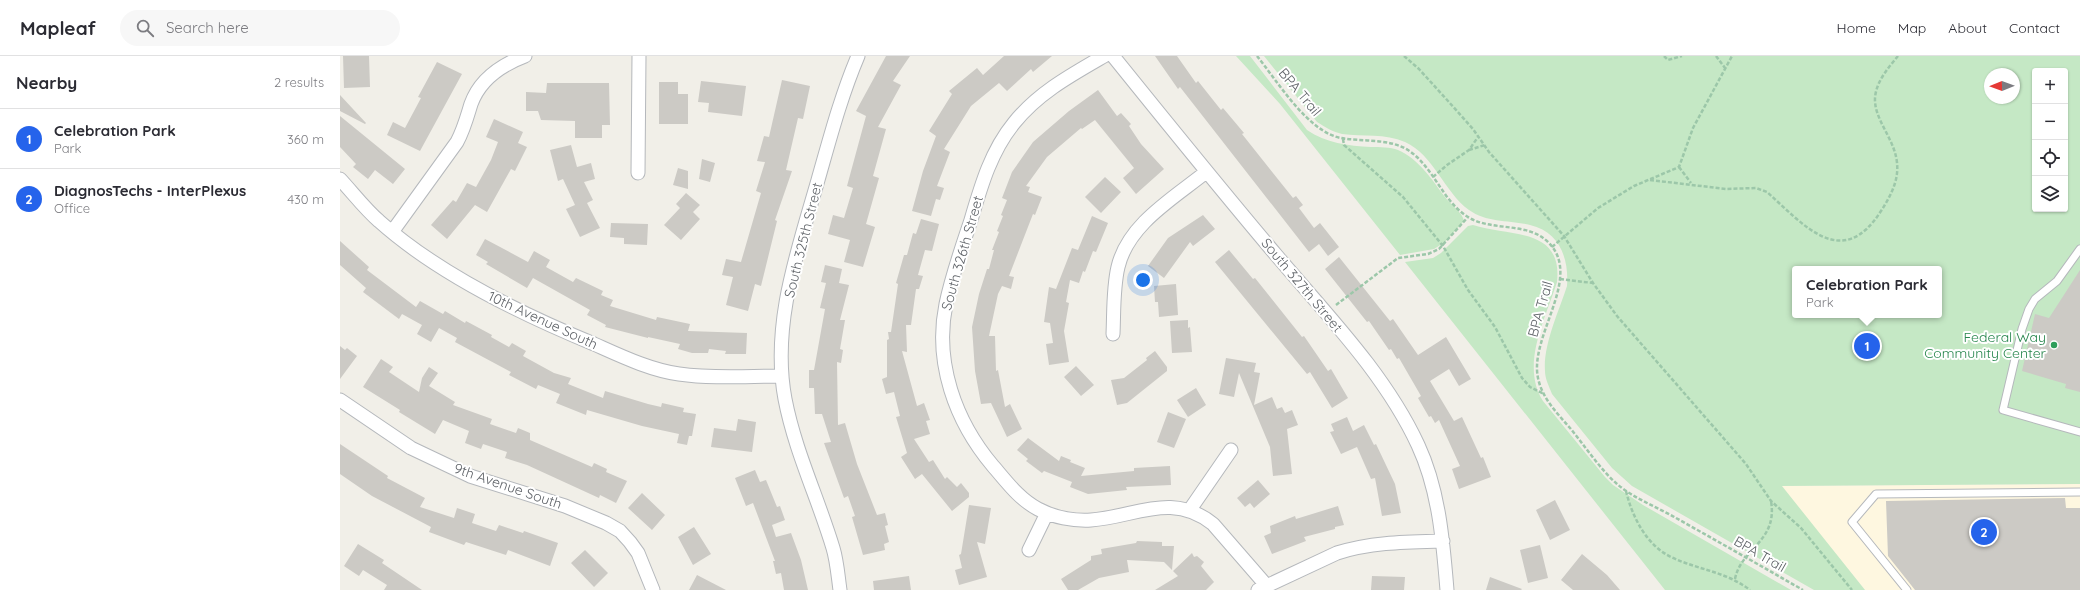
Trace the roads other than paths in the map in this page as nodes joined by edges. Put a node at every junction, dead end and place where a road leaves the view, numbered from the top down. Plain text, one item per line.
1 (525, 56) edge
2 (639, 56) edge
3 (858, 56) edge
4 (1104, 56) edge
5 (1113, 56) edge
6 (1206, 172) junction
7 (638, 173) dead end
8 (340, 179) edge
9 (392, 232) junction
10 (2080, 249) edge
11 (1113, 334) dead end
12 (782, 376) junction
13 (340, 400) edge
14 (2080, 432) edge
15 (1231, 450) dead end
16 (2080, 492) edge
17 (1189, 511) junction
18 (1047, 513) junction
19 (1443, 541) junction
20 (1029, 550) dead end
21 (1262, 588) edge
22 (653, 590) edge
23 (840, 590) edge
24 (1447, 590) edge
25 (1907, 590) edge

1 - 9 street
2 - 7 street
3 - 12 street, South 325th Street
4 - 18 street, South 326th Street
5 - 6 street, South 327th Street
6 - 11 street
6 - 19 street, South 327th Street
8 - 9 street, 10th Avenue South
9 - 12 street, 10th Avenue South
10 - 14 lane
12 - 23 street, South 325th Street
13 - 22 street, 9th Avenue South
15 - 17 street
16 - 25 lane
17 - 18 street, South 326th Street
17 - 21 street, South 326th Street
18 - 20 street
19 - 21 street
19 - 24 street, South 327th Street

